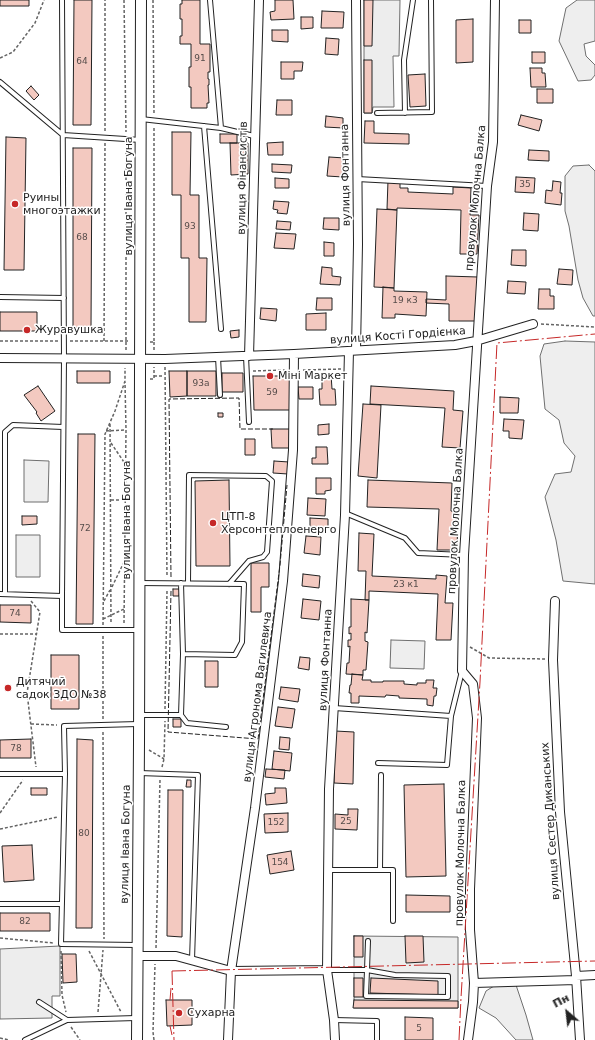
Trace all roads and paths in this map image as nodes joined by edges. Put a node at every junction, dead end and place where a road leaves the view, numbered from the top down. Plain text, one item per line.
1 (44, 0) edge
2 (62, 0) edge
3 (105, 0) edge
4 (124, 0) edge
5 (141, 0) edge
6 (153, 0) edge
7 (210, 0) edge
8 (259, 0) edge
9 (356, 0) edge
10 (413, 0) edge
11 (431, 0) edge
12 (495, 0) edge
13 (0, 58) edge
14 (0, 82) edge
15 (377, 113) dead end
16 (405, 113) junction
17 (141, 119) junction
18 (154, 120) junction
19 (204, 126) junction
20 (221, 128) junction
21 (63, 135) junction
22 (254, 136) junction
23 (105, 138) junction
24 (126, 140) junction
25 (141, 140) junction
26 (356, 179) junction
27 (486, 186) junction
28 (0, 297) edge
29 (64, 298) junction
30 (533, 324) joint
31 (595, 327) edge
32 (220, 329) dead end
33 (104, 341) dead end
34 (140, 341) junction
35 (476, 341) junction
36 (353, 351) junction
37 (294, 354) junction
38 (247, 356) junction
39 (218, 357) junction
40 (0, 358) edge
41 (64, 359) junction
42 (140, 359) junction
43 (165, 359) junction
44 (125, 371) dead end
45 (154, 376) dead end
46 (165, 376) junction
47 (125, 381) junction
48 (220, 396) dead end
49 (110, 422) junction
50 (249, 422) dead end
51 (63, 427) junction
52 (126, 430) junction
53 (106, 431) junction
54 (110, 431) junction
55 (110, 442) junction
56 (126, 465) junction
57 (110, 500) junction
58 (125, 500) junction
59 (345, 513) junction
60 (464, 555) junction
61 (124, 561) junction
62 (139, 583) junction
63 (168, 583) junction
64 (181, 583) junction
65 (188, 583) junction
66 (229, 584) junction
67 (111, 588) junction
68 (2, 594) edge
69 (27, 595) junction
70 (62, 596) junction
71 (555, 601) dead end
72 (103, 603) junction
73 (124, 609) junction
74 (111, 615) junction
75 (103, 619) junction
76 (103, 630) junction
77 (111, 630) junction
78 (124, 630) junction
79 (139, 630) junction
80 (0, 634) edge
81 (36, 634) junction
82 (462, 642) junction
83 (183, 654) junction
84 (553, 660) junction
85 (462, 671) junction
86 (334, 708) junction
87 (165, 715) junction
88 (181, 715) junction
89 (451, 716) junction
90 (139, 720) junction
91 (31, 724) junction
92 (103, 725) junction
93 (64, 726) junction
94 (226, 727) dead end
95 (147, 749) dead end
96 (164, 759) junction
97 (378, 763) dead end
98 (138, 773) junction
99 (0, 774) edge
100 (27, 774) junction
101 (37, 774) junction
102 (65, 774) junction
103 (160, 774) junction
104 (381, 775) dead end
105 (0, 812) edge
106 (64, 816) junction
107 (0, 829) edge
108 (329, 870) junction
109 (380, 870) junction
110 (0, 904) edge
111 (62, 904) junction
112 (393, 921) dead end
113 (0, 938) edge
114 (368, 941) dead end
115 (61, 944) junction
116 (85, 944) junction
117 (104, 945) junction
118 (137, 945) junction
119 (137, 956) junction
120 (155, 956) junction
121 (192, 960) junction
122 (327, 970) junction
123 (367, 970) junction
124 (231, 972) junction
125 (101, 974) junction
126 (595, 975) edge
127 (576, 978) junction
128 (474, 983) junction
129 (39, 1002) dead end
130 (124, 1017) junction
131 (138, 1018) junction
132 (97, 1019) junction
133 (67, 1020) junction
134 (334, 1020) junction
135 (0, 1038) edge
136 (9, 1040) edge
137 (25, 1040) edge
138 (80, 1040) edge
139 (137, 1040) edge
140 (154, 1040) edge
141 (228, 1040) edge
142 (335, 1040) edge
143 (377, 1040) edge
144 (468, 1040) edge
145 (580, 1040) edge

1 - 13 path
2 - 21 lane
3 - 23 path
4 - 24 path
5 - 17 street, вулиця Івана Богуна
6 - 18 path
7 - 20 lane
8 - 22 street, вулиця Фінансистів
9 - 26 street, вулиця Фонтанна
10 - 16 lane
11 - 16 lane
12 - 27 street, провулок Молочна Балка
14 - 21 lane
15 - 16 lane
17 - 18 lane
17 - 25 street, вулиця Івана Богуна
18 - 19 lane
18 - 34 path
19 - 20 lane
19 - 32 lane
20 - 22 lane
21 - 23 lane
21 - 29 lane
22 - 38 street, вулиця Фінансистів
23 - 24 lane
23 - 33 path
24 - 25 lane
24 - 34 path
25 - 34 street, вулиця Івана Богуна
26 - 27 lane
26 - 36 street, вулиця Фонтанна
27 - 35 street, провулок Молочна Балка
28 - 29 lane
29 - 41 lane
30 - 31 path
30 - 35 street, вулиця Кості Гордієнка
34 - 42 street, вулиця Івана Богуна
35 - 36 street, вулиця Кості Гордієнка
35 - 60 street, провулок Молочна Балка
36 - 37 street, вулиця Кості Гордієнка
36 - 59 street, вулиця Фонтанна
37 - 38 street, вулиця Кості Гордієнка
37 - 124 street, вулиця Агронома Вагилевича
38 - 39 street, вулиця Кості Гордієнка
38 - 50 lane
39 - 43 street, вулиця Кості Гордієнка
39 - 48 lane
40 - 41 street
41 - 42 street
41 - 51 lane
42 - 43 street, вулиця Кості Гордієнка
42 - 62 street, вулиця Івана Богуна
43 - 46 path
44 - 47 path
45 - 46 path
46 - 63 path
47 - 49 path
47 - 52 path
49 - 53 path
49 - 54 path
51 - 68 lane
51 - 70 lane
52 - 54 path
52 - 56 path
53 - 54 path
53 - 72 path
54 - 55 path
55 - 56 path
55 - 57 path
56 - 58 path
57 - 58 path
57 - 67 path
58 - 61 path
59 - 60 lane
59 - 86 street, вулиця Фонтанна
60 - 82 street, провулок Молочна Балка
61 - 67 path
61 - 73 path
62 - 63 lane
62 - 79 street, вулиця Івана Богуна
63 - 64 lane
63 - 87 path
64 - 65 lane
64 - 83 lane
65 - 66 lane
65 - 66 lane
66 - 83 lane
67 - 72 path
67 - 74 path
68 - 69 lane
69 - 70 lane
69 - 81 path
70 - 76 lane
71 - 84 street, вулиця Сестер Диканських
72 - 75 path
73 - 74 path
73 - 78 path
74 - 75 path
74 - 77 path
75 - 76 path
76 - 77 lane
76 - 92 path
77 - 78 lane
78 - 79 lane
79 - 90 street, вулиця Івана Богуна
80 - 81 path
81 - 91 path
82 - 84 path
82 - 85 street, провулок Молочна Балка
83 - 88 lane
84 - 127 street, вулиця Сестер Диканських
85 - 89 lane
85 - 128 street, провулок Молочна Балка
86 - 89 lane
86 - 108 street, вулиця Фонтанна
87 - 88 lane
87 - 90 lane
87 - 96 path
88 - 94 lane
89 - 97 lane
90 - 92 lane
90 - 98 street, вулиця Івана Богуна
91 - 93 path
91 - 101 path
92 - 93 lane
92 - 117 path
93 - 102 lane
95 - 96 path
96 - 103 path
98 - 103 lane
98 - 118 street, вулиця Івана Богуна
99 - 100 lane
100 - 101 lane
100 - 105 path
101 - 102 lane
102 - 106 lane
103 - 120 path
103 - 121 lane
104 - 109 lane
106 - 107 path
106 - 111 lane
108 - 109 lane
108 - 122 street, вулиця Фонтанна
109 - 112 lane
110 - 111 lane
111 - 115 lane
113 - 115 path
114 - 123 lane
115 - 116 lane
115 - 133 path
116 - 117 lane
116 - 125 path
117 - 118 lane
117 - 125 path
118 - 119 street, вулиця Івана Богуна
119 - 120 street
119 - 131 street, вулиця Івана Богуна
120 - 121 street
120 - 140 path
121 - 124 street
122 - 123 lane
122 - 124 street
122 - 134 street, вулиця Фонтанна
123 - 123 lane
124 - 141 street, вулиця Агронома Вагилевича
125 - 130 path
125 - 132 path
126 - 127 street
127 - 128 street
127 - 145 street, вулиця Сестер Диканських
128 - 144 street, провулок Молочна Балка
129 - 133 lane
130 - 131 lane
130 - 132 lane
131 - 139 street, вулиця Івана Богуна
132 - 133 lane
133 - 137 lane
133 - 138 path
134 - 142 street, вулиця Фонтанна
134 - 143 lane
135 - 136 path

